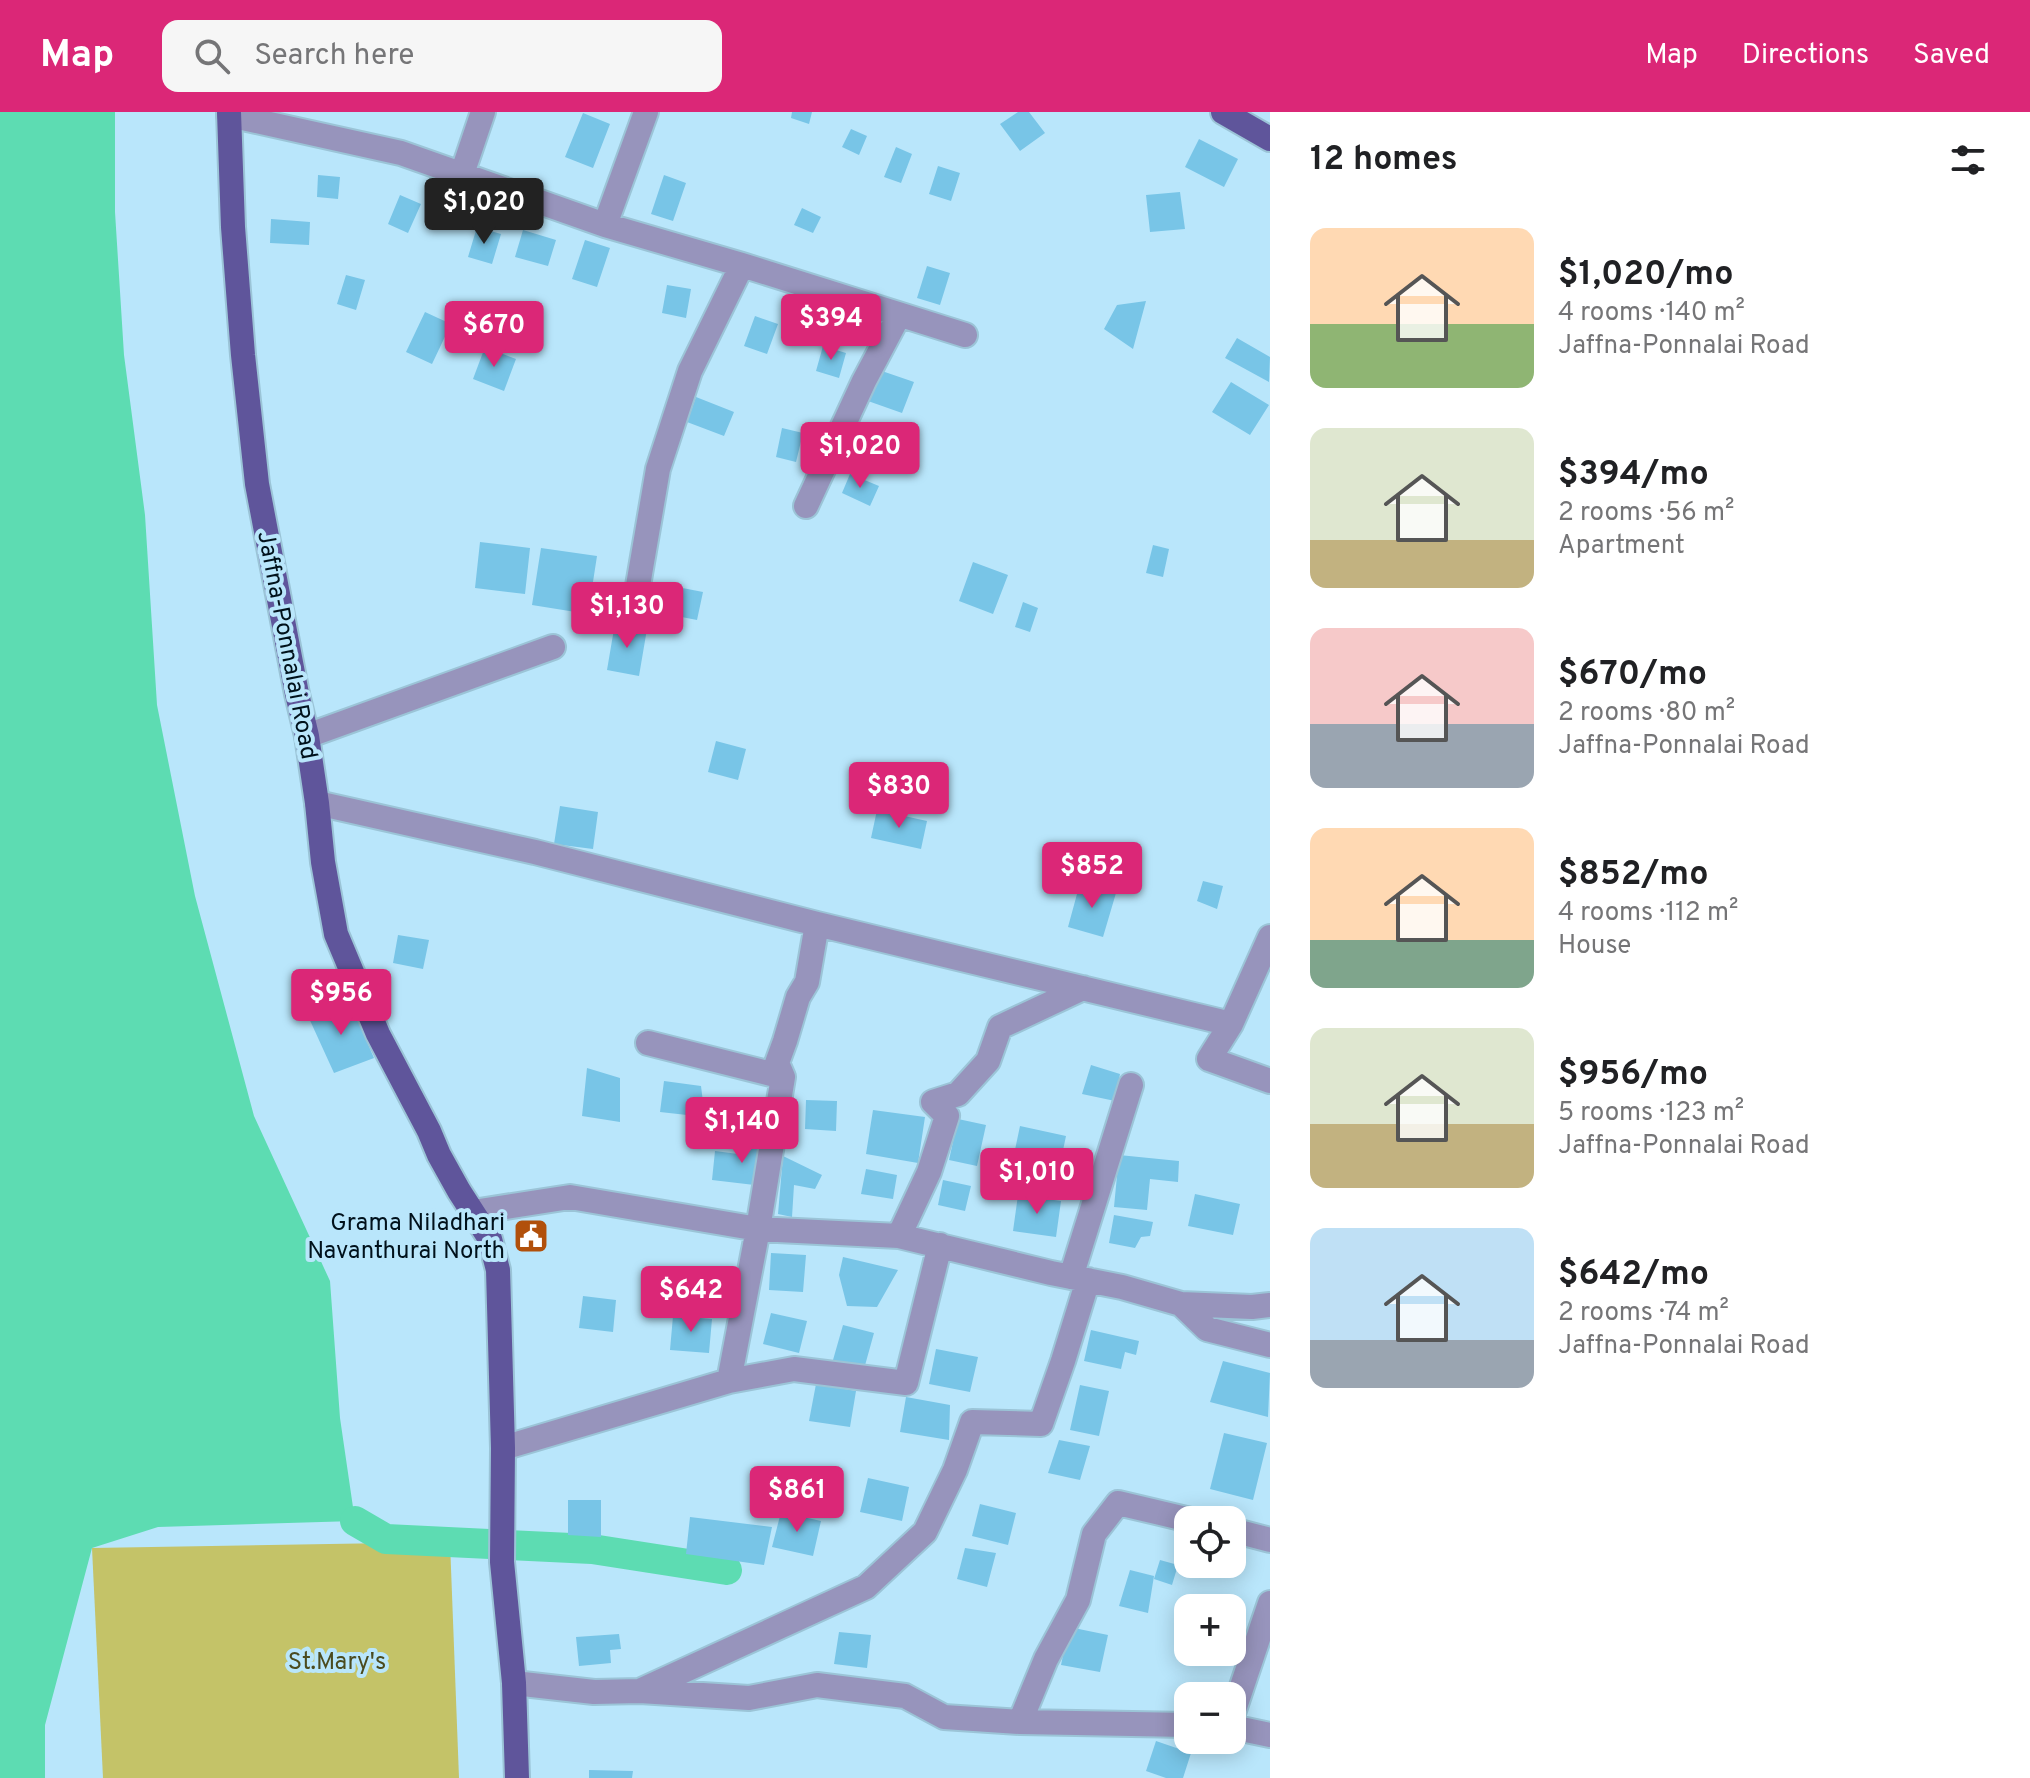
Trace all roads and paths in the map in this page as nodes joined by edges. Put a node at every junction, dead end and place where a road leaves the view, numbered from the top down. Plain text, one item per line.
1 (483, 112) edge
2 (646, 112) edge
3 (1223, 112) edge
4 (229, 113) edge
5 (1270, 139) edge
6 (462, 174) junction
7 (605, 225) junction
8 (742, 265) junction
9 (899, 315) junction
10 (965, 335) dead end
11 (806, 506) dead end
12 (634, 609) dead end
13 (553, 647) dead end
14 (307, 736) junction
15 (317, 803) junction
16 (817, 924) junction
17 (1270, 937) edge
18 (1083, 988) junction
19 (1231, 1024) junction
20 (648, 1043) dead end
21 (783, 1077) junction
22 (1270, 1081) edge
23 (1131, 1085) dead end
24 (473, 1212) junction
25 (758, 1229) junction
26 (899, 1236) junction
27 (940, 1245) junction
28 (1080, 1278) junction
29 (1181, 1304) junction
30 (1270, 1305) edge
31 (1270, 1345) edge
32 (729, 1381) junction
33 (503, 1448) junction
34 (1174, 1516) edge
35 (1246, 1534) edge
36 (1270, 1540) edge
37 (1270, 1603) edge
38 (1243, 1682) edge
39 (514, 1683) junction
40 (640, 1691) junction
41 (1020, 1722) junction
42 (1174, 1725) edge
43 (1246, 1730) edge
44 (1270, 1735) edge
45 (517, 1778) edge

1 - 6 street
2 - 7 street
3 - 5 main road
4 - 6 street
4 - 14 main road, Jaffna-Ponnalai Road
6 - 7 street
7 - 8 street
8 - 9 street
8 - 12 street
9 - 10 street
9 - 11 street
13 - 14 street
14 - 15 main road, Jaffna-Ponnalai Road
15 - 16 street
15 - 24 main road, Jaffna-Ponnalai Road
16 - 18 street
16 - 21 street
17 - 19 street
18 - 19 street
18 - 26 street
19 - 22 street
20 - 21 street
21 - 25 street
23 - 28 street
24 - 25 street
24 - 33 main road
25 - 26 street
25 - 32 street
26 - 27 street
27 - 28 street
27 - 32 street
28 - 29 street
28 - 40 street
29 - 30 street
29 - 31 street
32 - 33 street
33 - 39 main road
34 - 41 street
35 - 36 street
37 - 38 street
39 - 40 street
39 - 45 main road
40 - 41 street
41 - 42 street
43 - 44 street

